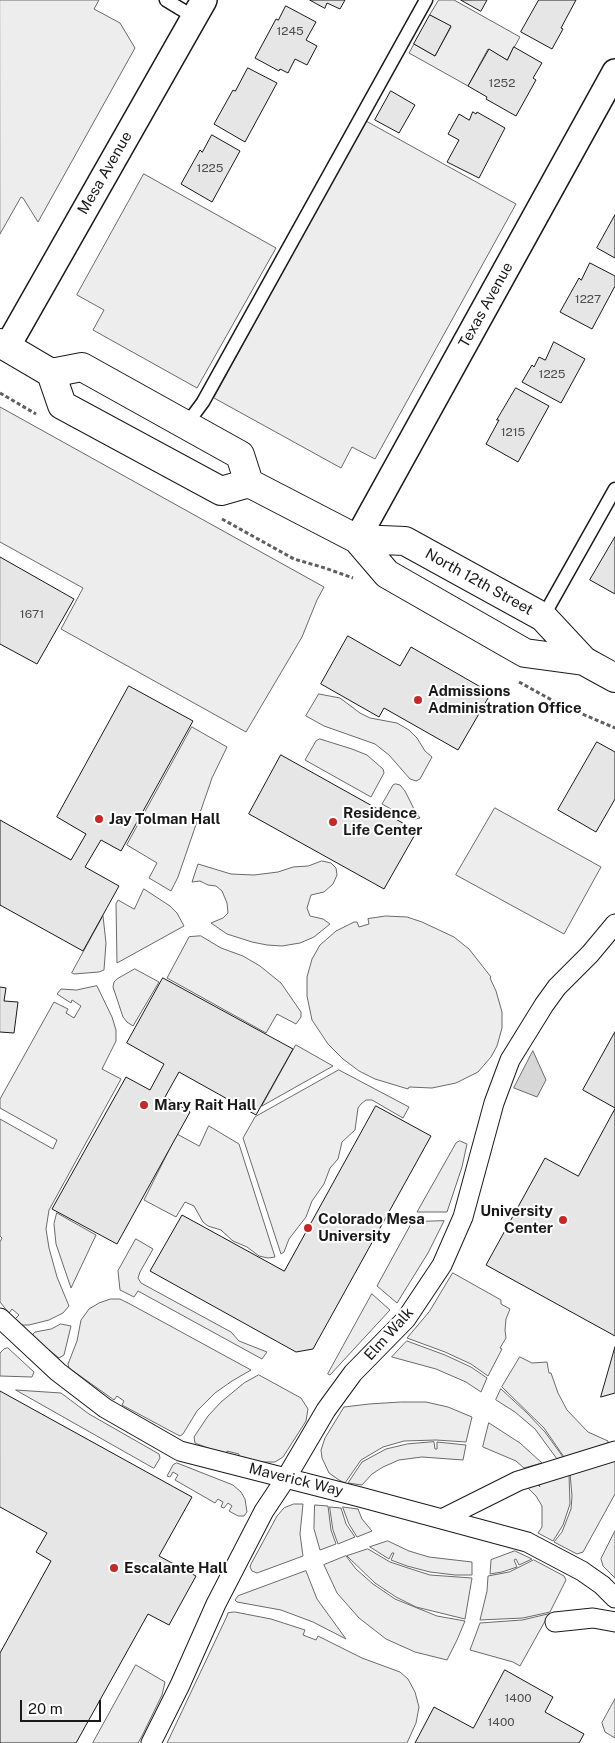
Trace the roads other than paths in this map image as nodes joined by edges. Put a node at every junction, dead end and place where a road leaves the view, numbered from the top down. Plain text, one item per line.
1 (166, 0) edge
2 (426, 0) edge
3 (199, 8) edge
4 (615, 72) edge
5 (3, 345) edge
6 (51, 373) junction
7 (186, 424) junction
8 (249, 483) junction
9 (615, 489) edge
10 (357, 539) junction
11 (543, 618) junction
12 (584, 660) junction
13 (615, 678) edge
14 (615, 924) edge
15 (0, 1318) edge
16 (615, 1451) edge
17 (286, 1478) junction
18 (442, 1519) junction
19 (615, 1598) edge
20 (555, 1622) dead end
21 (615, 1622) edge
22 (151, 1743) edge

1 - 3 lane
2 - 7 lane
3 - 5 street, Mesa Avenue
4 - 10 street, Texas Avenue
5 - 6 main road
6 - 7 main road
6 - 8 main road
7 - 8 main road
8 - 10 main road, North 12th Street
9 - 11 lane
10 - 11 main road, North 12th Street
10 - 12 main road, North 12th Street
11 - 12 main road, North 12th Street
12 - 13 main road, North 12th Street
14 - 17 street, Elm Walk
15 - 17 street, Maverick Way
16 - 18 street
17 - 18 street, Maverick Way
17 - 22 street, Elm Walk
18 - 19 street, Maverick Way
20 - 21 street

